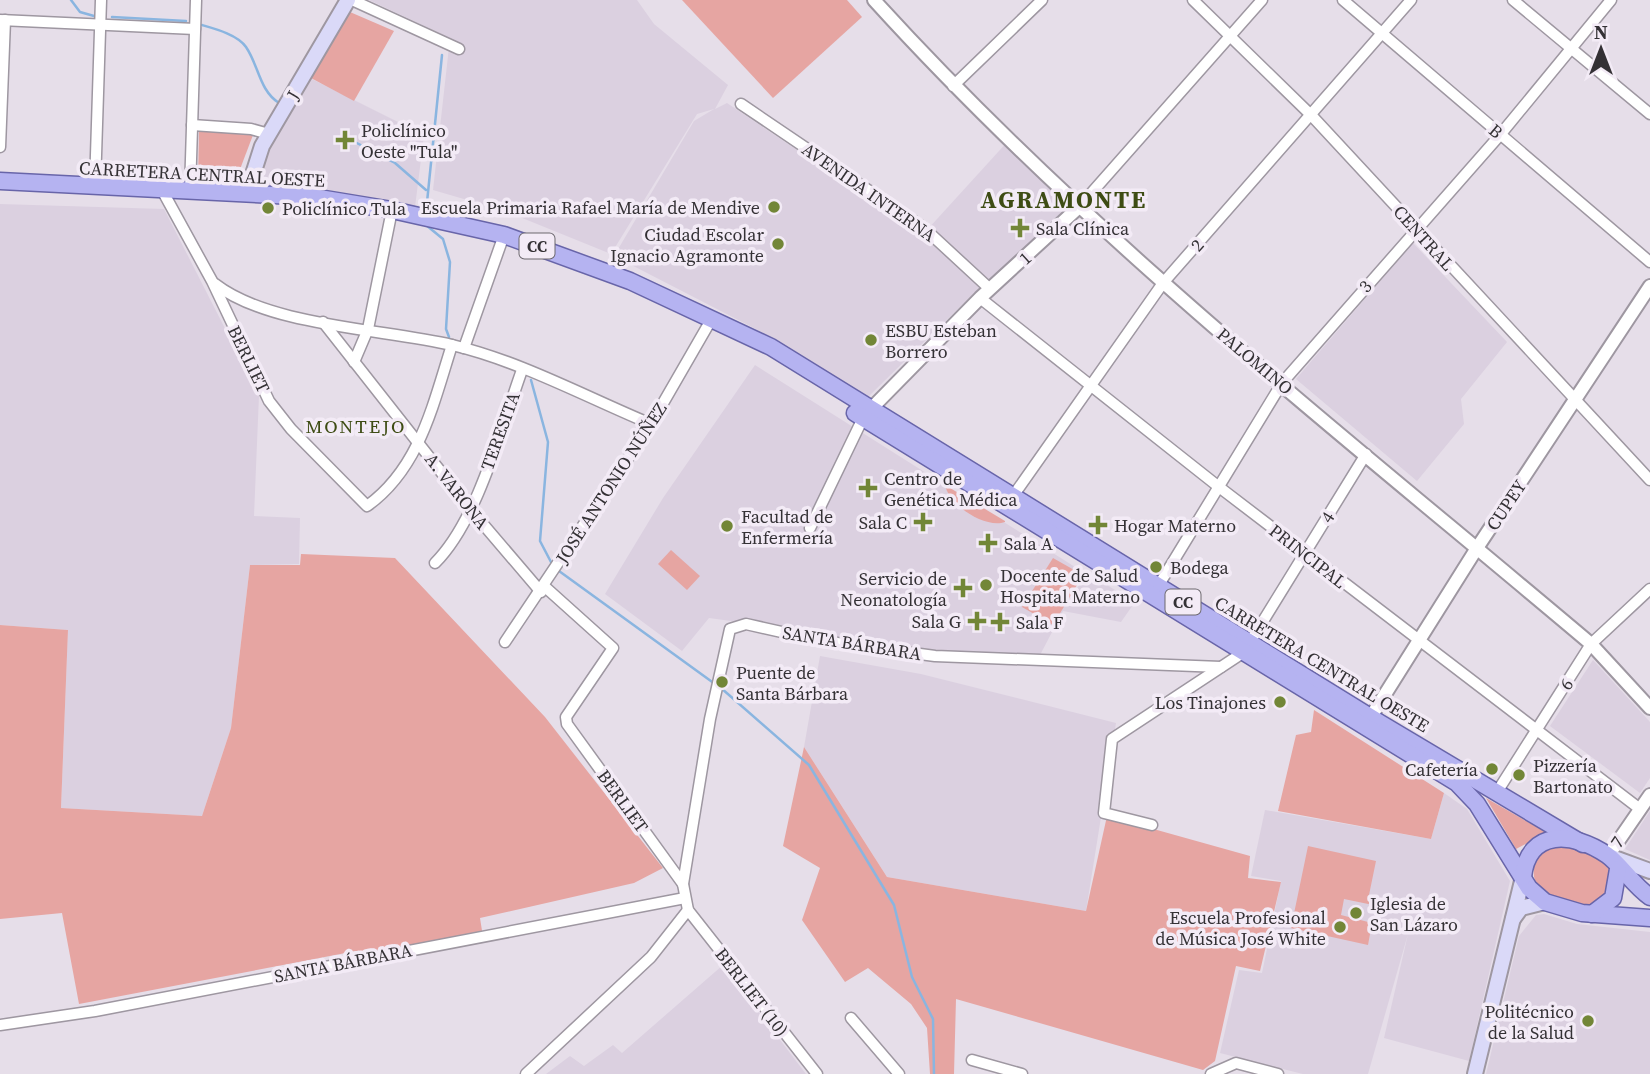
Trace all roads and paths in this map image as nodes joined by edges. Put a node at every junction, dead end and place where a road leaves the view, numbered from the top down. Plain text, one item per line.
1 (101, 0) edge
2 (196, 0) edge
3 (350, 0) edge
4 (874, 0) edge
5 (1024, 0) edge
6 (1042, 0) edge
7 (1193, 0) edge
8 (1262, 0) edge
9 (1343, 0) edge
10 (1411, 0) edge
11 (1513, 0) edge
12 (1611, 0) edge
13 (1033, 9) junction
14 (3, 20) edge
15 (101, 23) junction
16 (195, 29) junction
17 (1382, 34) junction
18 (1231, 36) junction
19 (459, 49) dead end
20 (1570, 49) junction
21 (953, 86) junction
22 (741, 104) dead end
23 (1650, 114) edge
24 (1312, 116) junction
25 (192, 125) junction
26 (269, 134) junction
27 (1500, 135) junction
28 (0, 147) edge
29 (0, 181) edge
30 (95, 186) junction
31 (162, 190) junction
32 (190, 191) junction
33 (247, 193) junction
34 (1079, 207) junction
35 (392, 210) junction
36 (1416, 228) junction
37 (504, 235) junction
38 (1650, 262) edge
39 (212, 281) junction
40 (1163, 283) junction
41 (1650, 286) edge
42 (985, 293) junction
43 (714, 321) junction
44 (323, 322) junction
45 (368, 328) junction
46 (452, 345) junction
47 (464, 348) junction
48 (354, 362) junction
49 (522, 370) junction
50 (1282, 383) junction
51 (1089, 385) junction
52 (1576, 401) junction
53 (866, 414) junction
54 (651, 424) junction
55 (420, 443) junction
56 (1366, 454) junction
57 (1650, 480) edge
58 (1219, 487) junction
59 (1009, 502) junction
60 (471, 510) junction
61 (810, 528) dead end
62 (1477, 548) junction
63 (1305, 553) junction
64 (435, 563) dead end
65 (542, 589) junction
66 (1650, 589) edge
67 (1154, 591) junction
68 (1418, 640) junction
69 (505, 642) dead end
70 (1591, 644) junction
71 (1247, 648) junction
72 (1221, 667) junction
73 (1650, 708) edge
74 (566, 717) joint
75 (1368, 722) junction
76 (1538, 730) junction
77 (1497, 792) junction
78 (1650, 794) edge
79 (1640, 809) junction
80 (1152, 825) dead end
81 (1583, 844) junction
82 (1535, 845) junction
83 (1511, 857) junction
84 (1613, 862) junction
85 (1650, 871) edge
86 (1522, 877) junction
87 (683, 884) junction
88 (1650, 897) edge
89 (685, 898) junction
90 (1545, 902) junction
91 (688, 910) junction
92 (1592, 914) junction
93 (1650, 918) edge
94 (1512, 920) junction
95 (851, 1018) dead end
96 (0, 1025) edge
97 (972, 1060) dead end
98 (526, 1074) edge
99 (817, 1074) edge
100 (899, 1074) edge
101 (1022, 1074) edge
102 (1211, 1074) edge
103 (1278, 1074) edge
104 (1475, 1074) edge

1 - 15 street
2 - 16 street
3 - 19 street
3 - 26 main road, J
4 - 21 street, PALOMINO
5 - 13 street
6 - 13 street
7 - 18 street, CENTRAL
8 - 18 street, 1
9 - 17 street, B
10 - 17 street, 2
11 - 20 street
12 - 20 street, 3
13 - 21 street
14 - 15 street
14 - 28 street
15 - 16 street
15 - 30 street
16 - 25 street
17 - 24 street, 2
17 - 27 street, B
18 - 24 street, CENTRAL
18 - 34 street, 1
20 - 23 street
20 - 27 street, 3
21 - 34 street, PALOMINO
22 - 42 street, AVENIDA INTERNA
24 - 36 street, CENTRAL
24 - 40 street, 2
25 - 26 street
25 - 32 street
26 - 33 main road, J
27 - 36 street, 3
27 - 38 street, B
29 - 30 main road, CARRETERA CENTRAL OESTE / CC
30 - 31 main road, CARRETERA CENTRAL OESTE / CC
31 - 32 main road, CARRETERA CENTRAL OESTE / CC
31 - 39 street, BERLIET
32 - 33 main road, CARRETERA CENTRAL OESTE / CC
33 - 35 main road, CARRETERA CENTRAL OESTE / CC
34 - 40 street, PALOMINO
34 - 42 street, 1
35 - 37 main road, CARRETERA CENTRAL OESTE / CC
35 - 45 street
36 - 50 street, 3
36 - 52 street, CENTRAL
37 - 43 main road, CARRETERA CENTRAL OESTE / CC
37 - 47 street
39 - 44 street
39 - 55 street, BERLIET
40 - 50 street, PALOMINO
40 - 51 street, 2
41 - 52 street, CUPEY
42 - 51 street, PRINCIPAL
42 - 53 street, 1
43 - 53 main road, CARRETERA CENTRAL OESTE / CC
43 - 54 street, JOSÉ ANTONIO NÚÑEZ
44 - 45 street
44 - 48 street, A. VARONA
45 - 46 street
45 - 48 street
46 - 47 street
46 - 55 street
47 - 49 street
48 - 55 street, A. VARONA
49 - 54 street
49 - 60 street, TERESITA
50 - 56 street, PALOMINO
50 - 58 street, 3
51 - 58 street, PRINCIPAL
51 - 59 street, 2
52 - 57 street, CENTRAL
52 - 62 street, CUPEY
53 - 59 main road, CARRETERA CENTRAL OESTE / CC
53 - 61 street, 1
54 - 65 street, JOSÉ ANTONIO NÚÑEZ
55 - 60 street, A. VARONA
56 - 62 street, PALOMINO
56 - 63 street, 4
58 - 63 street, PRINCIPAL
58 - 67 street, 3
59 - 67 main road, CARRETERA CENTRAL OESTE / CC
60 - 64 street, TERESITA
60 - 65 street, A. VARONA
62 - 68 street, CUPEY
62 - 70 street, PALOMINO
63 - 68 street, PRINCIPAL
63 - 71 street, 4
65 - 69 street, JOSÉ ANTONIO NÚÑEZ
65 - 74 street, A. VARONA
66 - 70 street, 6
67 - 71 main road, CARRETERA CENTRAL OESTE / CC
68 - 75 street, CUPEY
68 - 76 street, PRINCIPAL
70 - 73 street, PALOMINO
70 - 76 street, 6
71 - 72 street
71 - 75 main road, CARRETERA CENTRAL OESTE / CC
72 - 80 street
72 - 87 street, SANTA BÁRBARA
74 - 87 street, BERLIET
75 - 77 main road, CARRETERA CENTRAL OESTE / CC
75 - 83 main road, CARRETERA CENTRAL OESTE / CC
76 - 77 street, 6
76 - 79 street, PRINCIPAL
77 - 81 main road, CARRETERA CENTRAL OESTE / CC
78 - 79 street, 7
79 - 84 street, 7
81 - 82 main road, CC
81 - 84 main road, CC
82 - 83 main road
82 - 86 main road
83 - 86 main road, CARRETERA CENTRAL OESTE / CC
84 - 85 main road
84 - 88 main road, CC
84 - 92 main road
86 - 90 main road, CC
86 - 94 main road
87 - 89 street, SANTA BÁRBARA
89 - 91 street, SANTA BÁRBARA
89 - 96 street, SANTA BÁRBARA
90 - 92 main road, CC
90 - 94 main road
91 - 98 street
91 - 99 street, BERLIET (10)
92 - 93 main road, CC
94 - 104 main road
95 - 100 street
97 - 101 street
102 - 103 street

